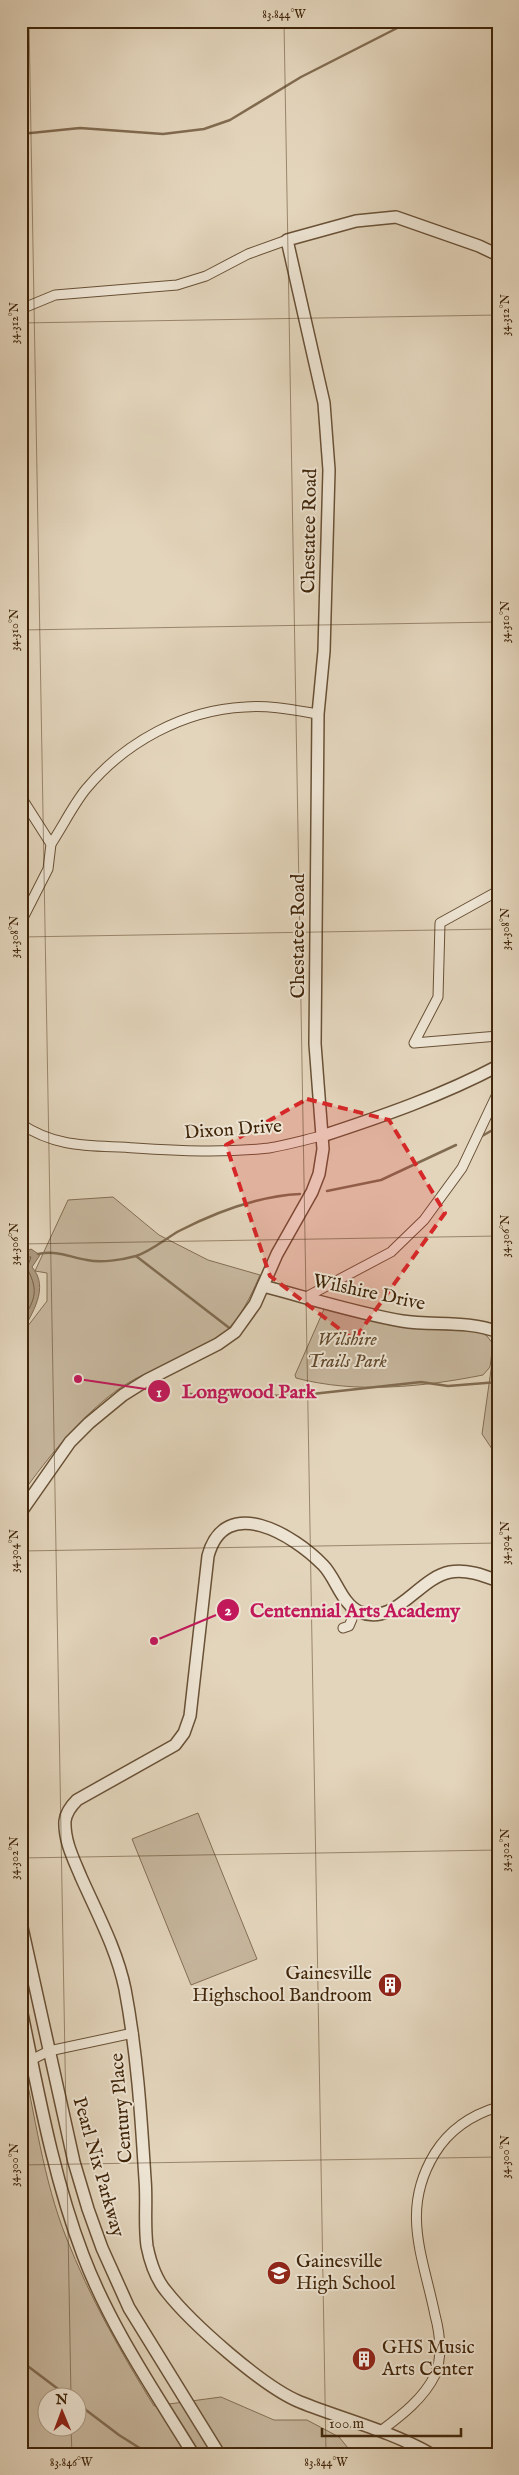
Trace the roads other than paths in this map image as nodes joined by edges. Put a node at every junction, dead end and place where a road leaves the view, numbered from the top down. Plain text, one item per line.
1 (287, 240) junction
2 (498, 255) edge
3 (21, 309) edge
4 (318, 714) junction
5 (21, 797) edge
6 (51, 844) junction
7 (497, 890) edge
8 (21, 922) edge
9 (498, 1036) edge
10 (498, 1066) edge
11 (498, 1092) edge
12 (21, 1124) edge
13 (322, 1136) junction
14 (263, 1286) junction
15 (306, 1297) junction
16 (498, 1332) edge
17 (22, 1512) edge
18 (498, 1581) edge
19 (352, 1607) junction
20 (343, 1628) dead end
21 (21, 1923) edge
22 (21, 2009) edge
23 (133, 2033) junction
24 (49, 2051) junction
25 (33, 2059) junction
26 (498, 2107) edge
27 (382, 2430) junction
28 (193, 2454) edge
29 (218, 2454) edge
30 (431, 2454) edge

1 - 2 street
1 - 3 street
1 - 4 street, Chestatee Road
4 - 6 street
4 - 13 street, Chestatee Road
5 - 6 street
6 - 8 street
7 - 9 street
10 - 13 street, Dixon Drive
11 - 15 street
12 - 13 street, Dixon Drive
13 - 14 street, Chestatee Road
14 - 15 street, Wilshire Drive
14 - 17 street, Chestatee Road
15 - 16 street, Wilshire Drive
18 - 19 street
19 - 20 street
19 - 23 street, Century Place
21 - 24 street, Pearl Nix Parkway
22 - 25 street, Pearl Nix Parkway
23 - 24 street
23 - 27 street, Century Place
24 - 25 street
24 - 29 street, Pearl Nix Parkway
25 - 28 street, Pearl Nix Parkway
26 - 27 street
27 - 30 street, Century Place

